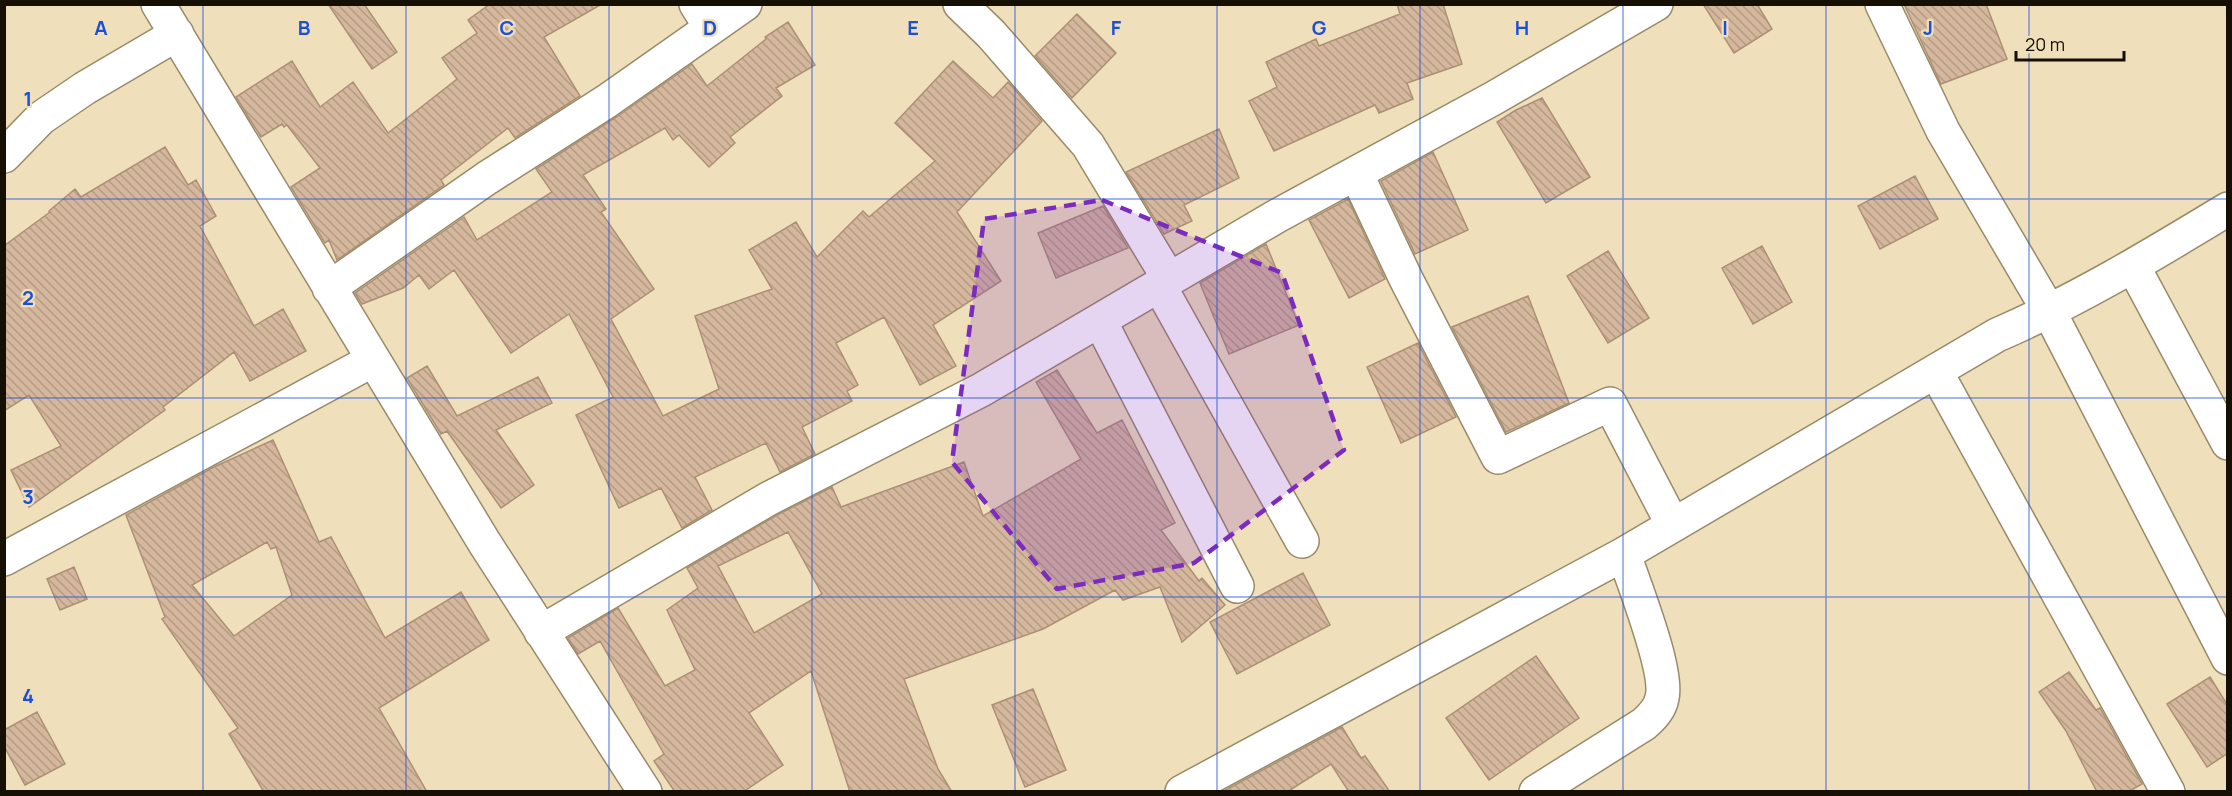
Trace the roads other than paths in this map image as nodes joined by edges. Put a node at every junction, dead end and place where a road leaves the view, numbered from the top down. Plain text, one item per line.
1 (158, 4) edge
2 (745, 4) edge
3 (960, 4) edge
4 (1656, 4) edge
5 (1882, 4) edge
6 (704, 16) edge
7 (177, 34) junction
8 (4, 156) edge
9 (1356, 173) junction
10 (2228, 209) edge
11 (2133, 267) junction
12 (1164, 282) junction
13 (329, 288) junction
14 (2050, 313) junction
15 (1100, 321) junction
16 (374, 360) junction
17 (1936, 372) junction
18 (2228, 443) edge
19 (1673, 525) junction
20 (1302, 541) dead end
21 (1624, 554) junction
22 (4, 559) edge
23 (1237, 586) dead end
24 (542, 632) junction
25 (2228, 658) edge
26 (645, 792) edge
27 (1182, 792) edge
28 (1536, 792) edge
29 (2168, 792) edge

1 - 7 street
2 - 6 street
3 - 12 street
4 - 9 street
5 - 14 street
6 - 13 street
7 - 8 street
7 - 13 street
9 - 12 street
9 - 19 street
10 - 11 street
11 - 14 street
11 - 18 street
12 - 15 street
12 - 20 street
13 - 16 street
14 - 17 street
14 - 25 street
15 - 23 street
15 - 24 street
16 - 22 street
16 - 24 street
17 - 19 street
17 - 29 street
19 - 21 street
21 - 27 street
21 - 28 street
24 - 26 street

